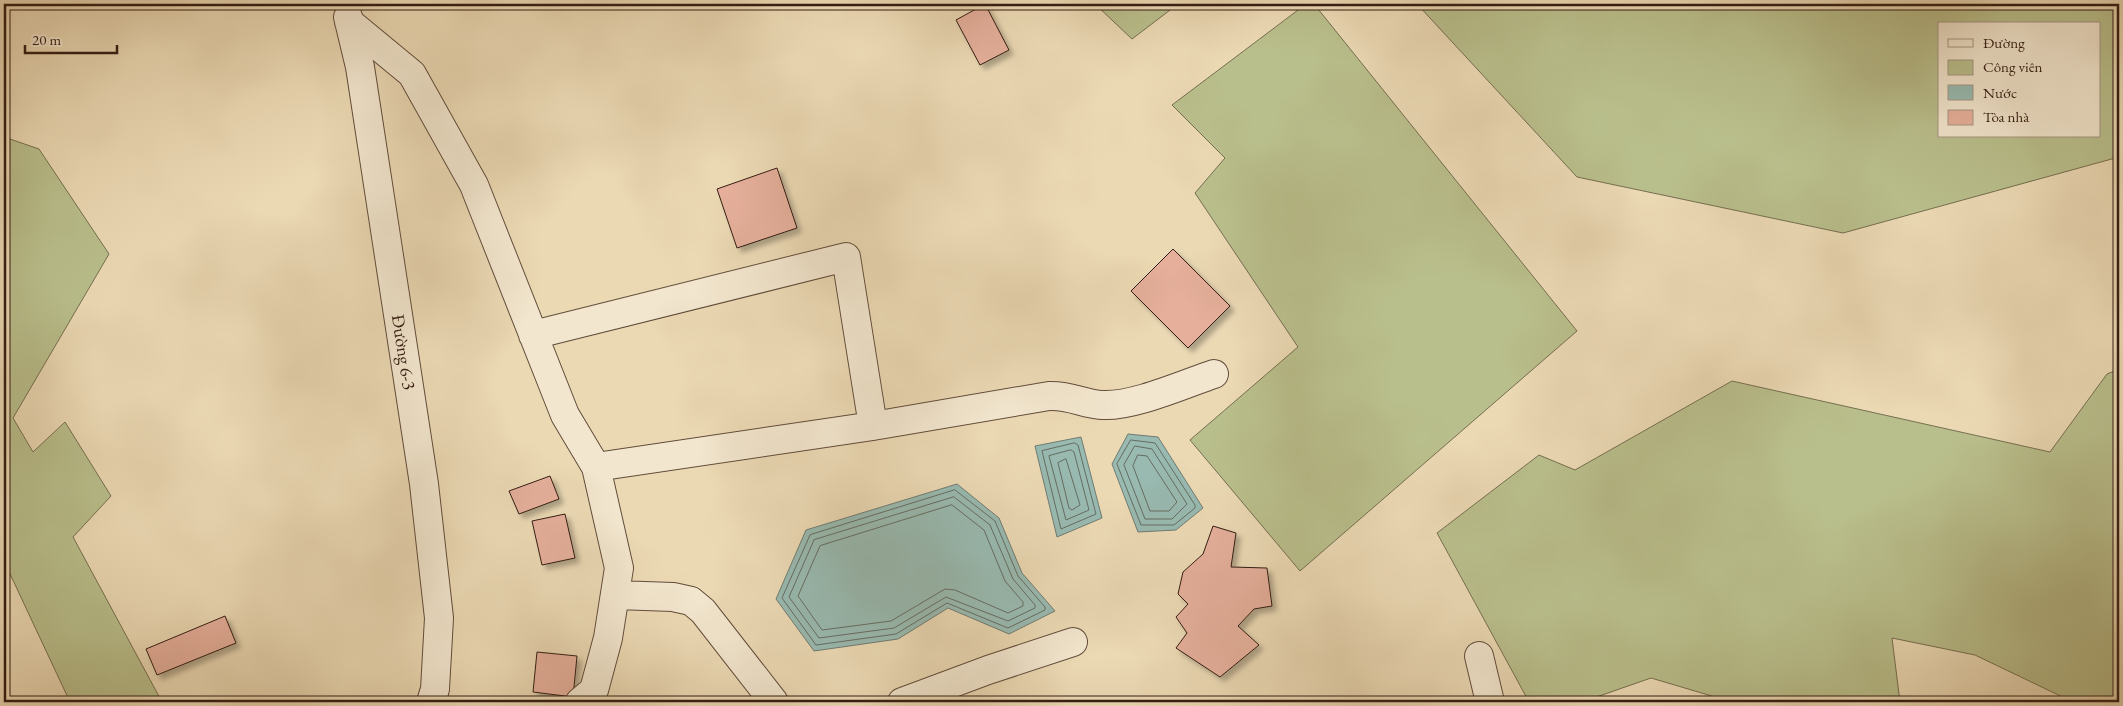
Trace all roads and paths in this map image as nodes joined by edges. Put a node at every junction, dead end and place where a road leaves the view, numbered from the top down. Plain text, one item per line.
1 (347, 13) edge
2 (533, 335) junction
3 (1214, 374) dead end
4 (873, 426) junction
5 (596, 467) junction
6 (616, 595) junction
7 (1073, 642) dead end
8 (1480, 656) dead end
9 (430, 702) edge
10 (580, 702) edge
11 (774, 702) edge
12 (902, 702) edge
13 (1490, 702) edge

1 - 2 street
1 - 9 street, Đường 6-3
2 - 4 street
2 - 5 street
3 - 4 street
4 - 5 street
5 - 6 street
6 - 10 street
6 - 11 street
7 - 12 street
8 - 13 street

